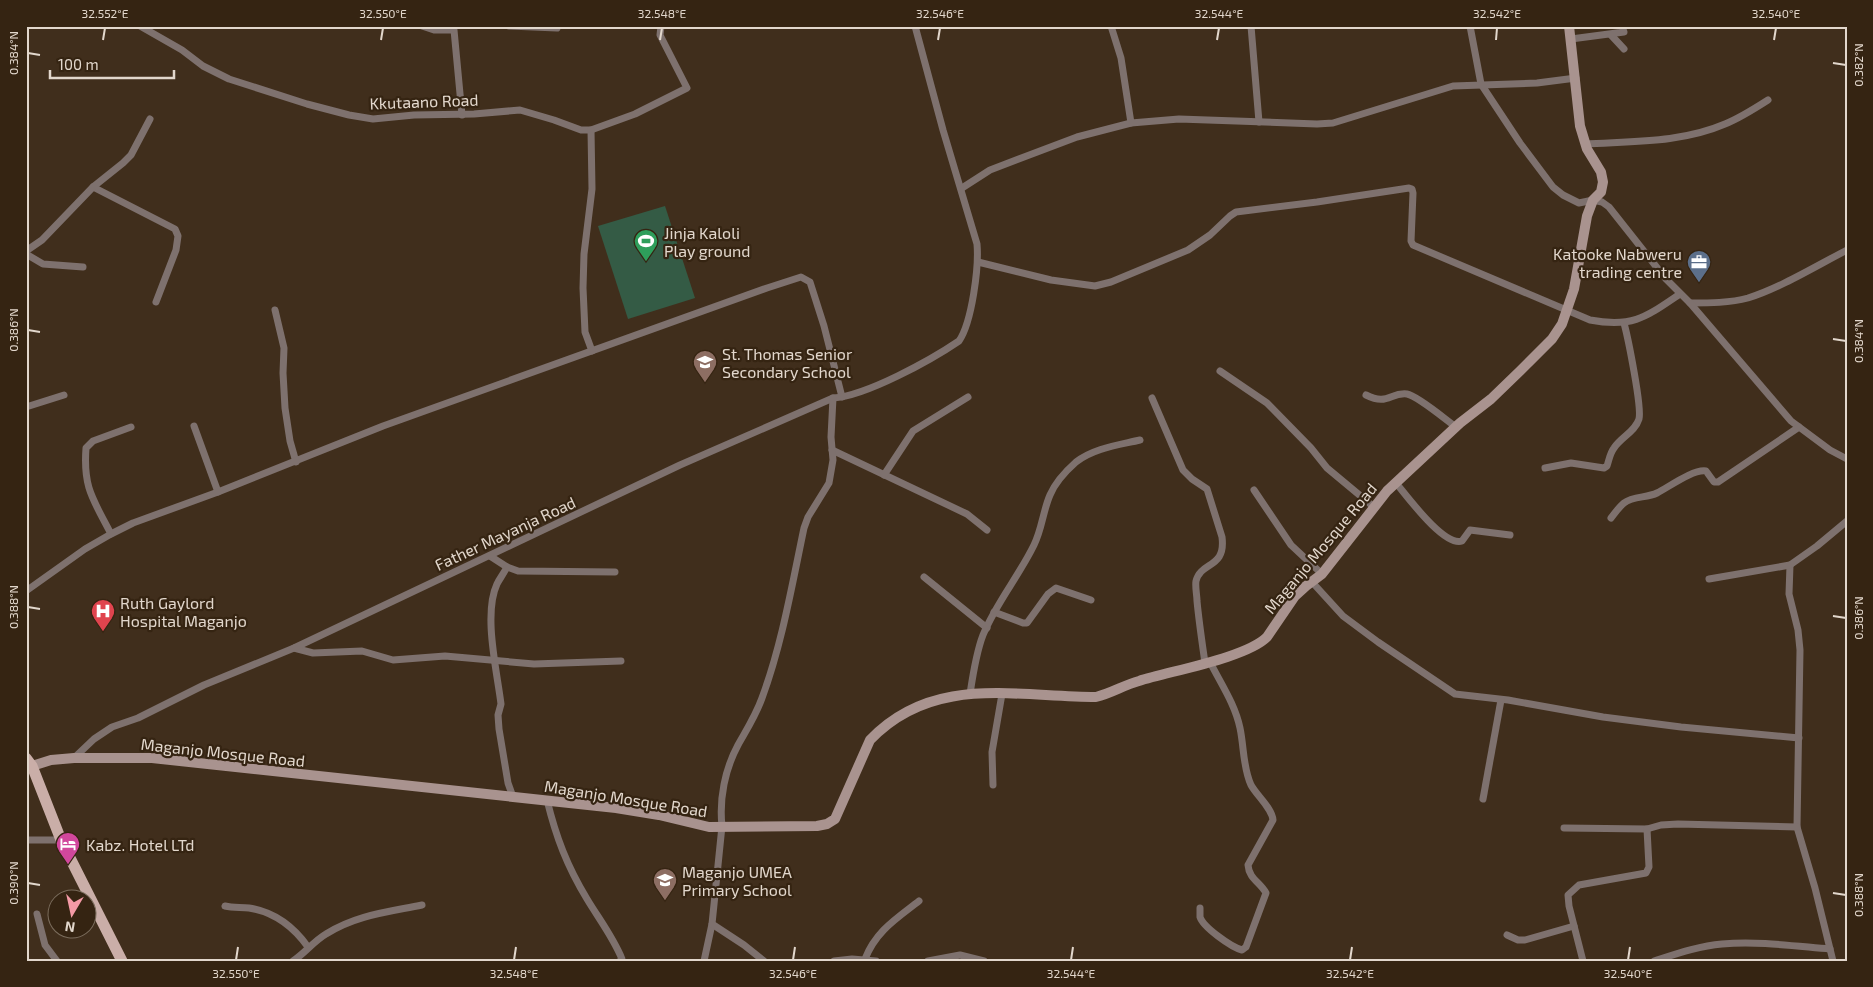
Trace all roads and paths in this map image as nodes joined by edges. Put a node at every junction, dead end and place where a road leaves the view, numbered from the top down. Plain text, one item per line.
1 (140, 26) edge
2 (422, 26) edge
3 (509, 26) edge
4 (661, 26) edge
5 (916, 26) edge
6 (1111, 26) edge
7 (1251, 26) edge
8 (1470, 26) edge
9 (1569, 26) edge
10 (1622, 26) edge
11 (455, 28) edge
12 (557, 28) dead end
13 (1611, 35) junction
14 (1571, 39) junction
15 (1624, 49) dead end
16 (1576, 78) junction
17 (1481, 84) junction
18 (1768, 100) dead end
19 (462, 115) junction
20 (150, 120) dead end
21 (1259, 122) junction
22 (1131, 123) junction
23 (591, 130) junction
24 (1586, 144) junction
25 (93, 187) junction
26 (962, 188) junction
27 (1593, 200) junction
28 (1847, 250) edge
29 (26, 252) edge
30 (978, 262) junction
31 (83, 267) dead end
32 (1680, 294) junction
33 (156, 302) dead end
34 (1690, 303) junction
35 (275, 310) dead end
36 (1568, 310) junction
37 (1624, 323) junction
38 (592, 351) junction
39 (1220, 370) dead end
40 (64, 395) dead end
41 (1366, 396) dead end
42 (968, 397) dead end
43 (833, 398) junction
44 (842, 398) junction
45 (1152, 398) dead end
46 (26, 407) edge
47 (131, 426) dead end
48 (194, 426) dead end
49 (1456, 427) junction
50 (1799, 427) junction
51 (1140, 440) dead end
52 (832, 450) junction
53 (1847, 458) edge
54 (296, 462) junction
55 (1545, 468) dead end
56 (884, 475) junction
57 (1396, 483) junction
58 (1254, 490) dead end
59 (218, 492) junction
60 (1374, 508) junction
61 (1611, 518) dead end
62 (1847, 521) edge
63 (987, 530) dead end
64 (111, 534) junction
65 (1510, 535) dead end
66 (490, 556) junction
67 (1790, 565) junction
68 (507, 567) junction
69 (615, 572) dead end
70 (1322, 574) junction
71 (924, 577) dead end
72 (1709, 579) dead end
73 (1312, 582) junction
74 (26, 591) edge
75 (1091, 600) dead end
76 (994, 612) junction
77 (987, 628) junction
78 (294, 648) junction
79 (496, 660) junction
80 (621, 661) dead end
81 (1208, 662) junction
82 (970, 694) junction
83 (1002, 694) junction
84 (1501, 700) junction
85 (1799, 738) junction
86 (74, 758) junction
87 (29, 762) edge
88 (993, 785) dead end
89 (513, 796) junction
90 (1483, 799) dead end
91 (547, 800) junction
92 (722, 826) junction
93 (1564, 828) dead end
94 (1797, 828) junction
95 (1647, 829) junction
96 (26, 840) edge
97 (61, 840) junction
98 (919, 901) dead end
99 (422, 905) dead end
100 (225, 906) dead end
101 (1200, 908) dead end
102 (36, 914) dead end
103 (712, 924) junction
104 (1574, 926) junction
105 (1507, 935) dead end
106 (308, 946) junction
107 (1830, 949) junction
108 (1680, 957) edge
109 (865, 959) junction
110 (57, 961) edge
111 (122, 961) edge
112 (293, 961) edge
113 (620, 961) edge
114 (704, 961) edge
115 (764, 961) edge
116 (834, 961) edge
117 (876, 961) edge
118 (928, 961) edge
119 (984, 961) edge
120 (1584, 961) edge
121 (1654, 961) edge
122 (1834, 961) edge

1 - 19 street, Kkutaano Road
2 - 11 street
3 - 12 street
4 - 23 street
5 - 26 street
6 - 22 street
7 - 21 street
8 - 17 street
9 - 14 street, Maganjo Mosque Road
10 - 13 street
11 - 19 street
13 - 14 street
13 - 15 street
14 - 16 street, Maganjo Mosque Road
16 - 17 street
16 - 24 street, Maganjo Mosque Road
17 - 21 street
17 - 27 street
18 - 24 street
19 - 23 street, Kkutaano Road
20 - 25 street
21 - 22 street
22 - 26 street
23 - 38 street
24 - 27 street, Maganjo Mosque Road
25 - 29 street
25 - 33 street
26 - 30 street
27 - 32 street
27 - 36 street, Maganjo Mosque Road
28 - 34 street
29 - 31 street
30 - 36 street
30 - 44 street
32 - 34 street
32 - 37 street
34 - 50 street
35 - 54 street
36 - 37 street
36 - 49 street, Maganjo Mosque Road
37 - 55 street
38 - 44 street
38 - 54 street
39 - 60 street
40 - 46 street
41 - 49 street
42 - 56 street
43 - 44 street, Father Mayanja Road
43 - 52 street
43 - 66 street, Father Mayanja Road
45 - 81 street
47 - 64 street
48 - 59 street
49 - 57 street, Maganjo Mosque Road
50 - 53 street
50 - 61 street
51 - 76 street
52 - 56 street
52 - 92 street
54 - 59 street
56 - 63 street
57 - 60 street, Maganjo Mosque Road
57 - 65 street
58 - 70 street
59 - 64 street
60 - 70 street, Maganjo Mosque Road
62 - 67 street
64 - 74 street
66 - 68 street
66 - 78 street, Father Mayanja Road
67 - 72 street
67 - 85 street
68 - 69 street
68 - 79 street
70 - 73 street, Maganjo Mosque Road
71 - 77 street
73 - 81 street, Maganjo Mosque Road
73 - 84 street
75 - 76 street
76 - 77 street
77 - 82 street
78 - 79 street
78 - 86 street, Father Mayanja Road
79 - 80 street
79 - 89 street
81 - 83 street, Maganjo Mosque Road
81 - 101 street
82 - 83 street, Maganjo Mosque Road
82 - 92 street, Maganjo Mosque Road
83 - 88 street
84 - 85 street
84 - 90 street
85 - 94 street
86 - 87 street, Maganjo Mosque Road
86 - 89 street, Maganjo Mosque Road
87 - 97 main road
89 - 91 street, Maganjo Mosque Road
91 - 92 street, Maganjo Mosque Road
91 - 113 street
92 - 103 street
93 - 95 street
94 - 95 street
94 - 107 street
95 - 104 street
96 - 97 street
97 - 111 main road
98 - 109 street
99 - 106 street
100 - 106 street
102 - 110 street
103 - 114 street
103 - 115 street
104 - 105 street
104 - 120 street
106 - 112 street
107 - 108 street
107 - 122 street
108 - 121 street
109 - 116 street
109 - 117 street
118 - 119 street

